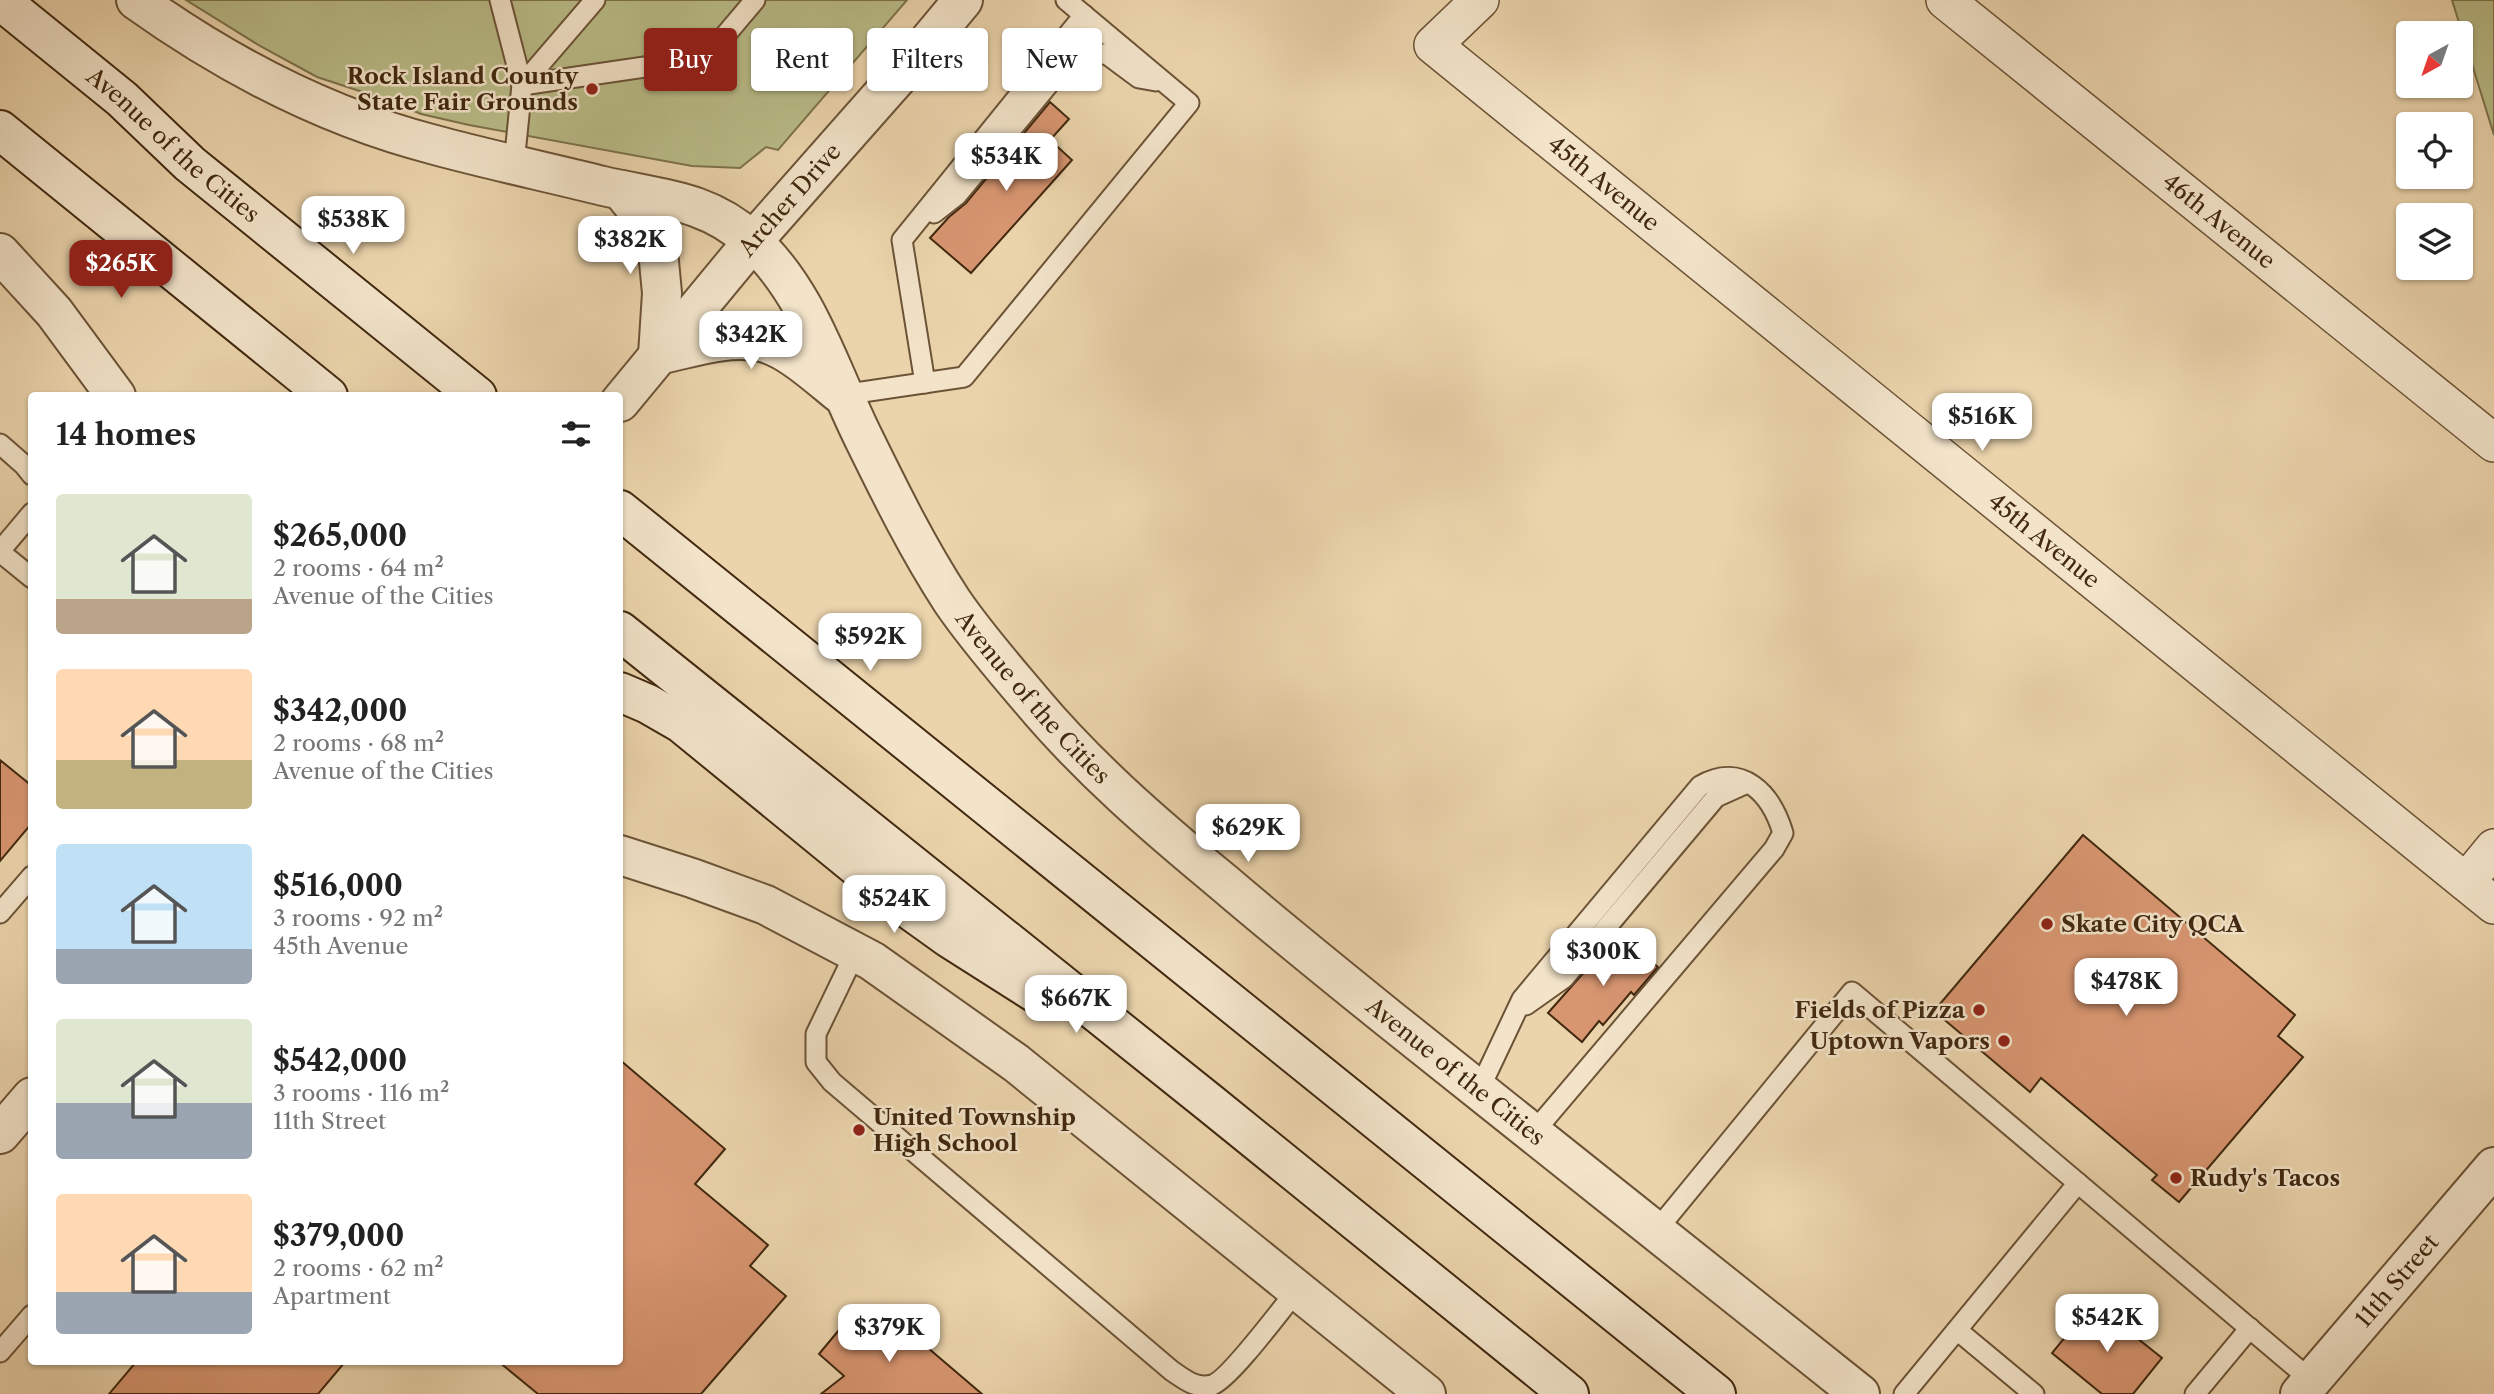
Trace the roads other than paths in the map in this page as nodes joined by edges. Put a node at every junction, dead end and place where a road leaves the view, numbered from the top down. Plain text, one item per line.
1 (0, 0) edge
2 (136, 0) edge
3 (500, 0) edge
4 (595, 0) edge
5 (755, 0) edge
6 (962, 0) edge
7 (1066, 0) edge
8 (1480, 0) edge
9 (1944, 0) edge
10 (1084, 15) junction
11 (0, 20) edge
12 (1164, 82) junction
13 (522, 85) junction
14 (0, 130) edge
15 (0, 149) edge
16 (190, 164) junction
17 (514, 164) junction
18 (621, 190) junction
19 (902, 240) junction
20 (753, 242) junction
21 (0, 253) edge
22 (658, 355) junction
23 (925, 383) junction
24 (114, 392) edge
25 (285, 392) edge
26 (323, 392) edge
27 (473, 392) edge
28 (842, 396) junction
29 (623, 397) edge
30 (2494, 443) edge
31 (0, 444) edge
32 (28, 470) edge
33 (623, 513) edge
34 (623, 513) edge
35 (28, 518) edge
36 (0, 551) edge
37 (28, 575) edge
38 (623, 633) edge
39 (623, 693) edge
40 (2494, 848) edge
41 (623, 857) edge
42 (28, 881) edge
43 (1083, 882) dead end
44 (2466, 882) junction
45 (2494, 905) edge
46 (0, 913) edge
47 (855, 953) junction
48 (1479, 1090) junction
49 (28, 1102) edge
50 (1211, 1104) junction
51 (1533, 1133) junction
52 (0, 1134) edge
53 (2494, 1167) edge
54 (2078, 1183) junction
55 (1656, 1231) junction
56 (1297, 1290) junction
57 (28, 1320) edge
58 (2250, 1328) junction
59 (1957, 1330) junction
60 (0, 1352) edge
61 (1232, 1370) junction
62 (2306, 1387) edge
63 (1211, 1394) edge
64 (1426, 1394) edge
65 (1569, 1394) edge
66 (1716, 1394) edge
67 (1860, 1394) edge
68 (1904, 1394) edge
69 (2034, 1394) edge
70 (2195, 1394) edge

1 - 16 main road, Avenue of the Cities
2 - 17 main road, Avenue of the Cities
3 - 13 lane
4 - 13 lane
5 - 13 lane
6 - 20 main road, Archer Drive
7 - 10 lane
8 - 44 street, 45th Avenue
9 - 30 street, 46th Avenue
10 - 12 lane
10 - 19 lane
11 - 16 main road
12 - 19 lane
12 - 23 lane
13 - 17 lane
14 - 26 main road
15 - 25 main road
16 - 27 main road, Avenue of the Cities
17 - 18 main road, Avenue of the Cities
18 - 20 main road, Avenue of the Cities
18 - 22 main road
19 - 23 lane
20 - 22 main road, Archer Drive
20 - 28 main road, Avenue of the Cities
21 - 24 main road
22 - 28 main road
22 - 29 main road, Archer Drive
23 - 28 lane
28 - 48 main road, Avenue of the Cities
31 - 32 lane
33 - 43 main road
34 - 66 main road
35 - 36 lane
36 - 37 lane
38 - 50 main road
39 - 50 main road
40 - 44 street
41 - 47 main road
42 - 46 lane
44 - 45 street, 45th Avenue
47 - 56 main road
47 - 61 lane
48 - 51 main road, Avenue of the Cities
48 - 51 lane
49 - 52 main road
50 - 65 main road
51 - 55 main road, Avenue of the Cities
53 - 62 main road, 11th Street
54 - 55 lane
54 - 58 lane
54 - 59 lane
55 - 67 main road, Avenue of the Cities
56 - 61 lane
56 - 64 main road
57 - 60 lane
58 - 62 lane
58 - 70 lane
59 - 68 lane
59 - 69 lane
61 - 63 lane

